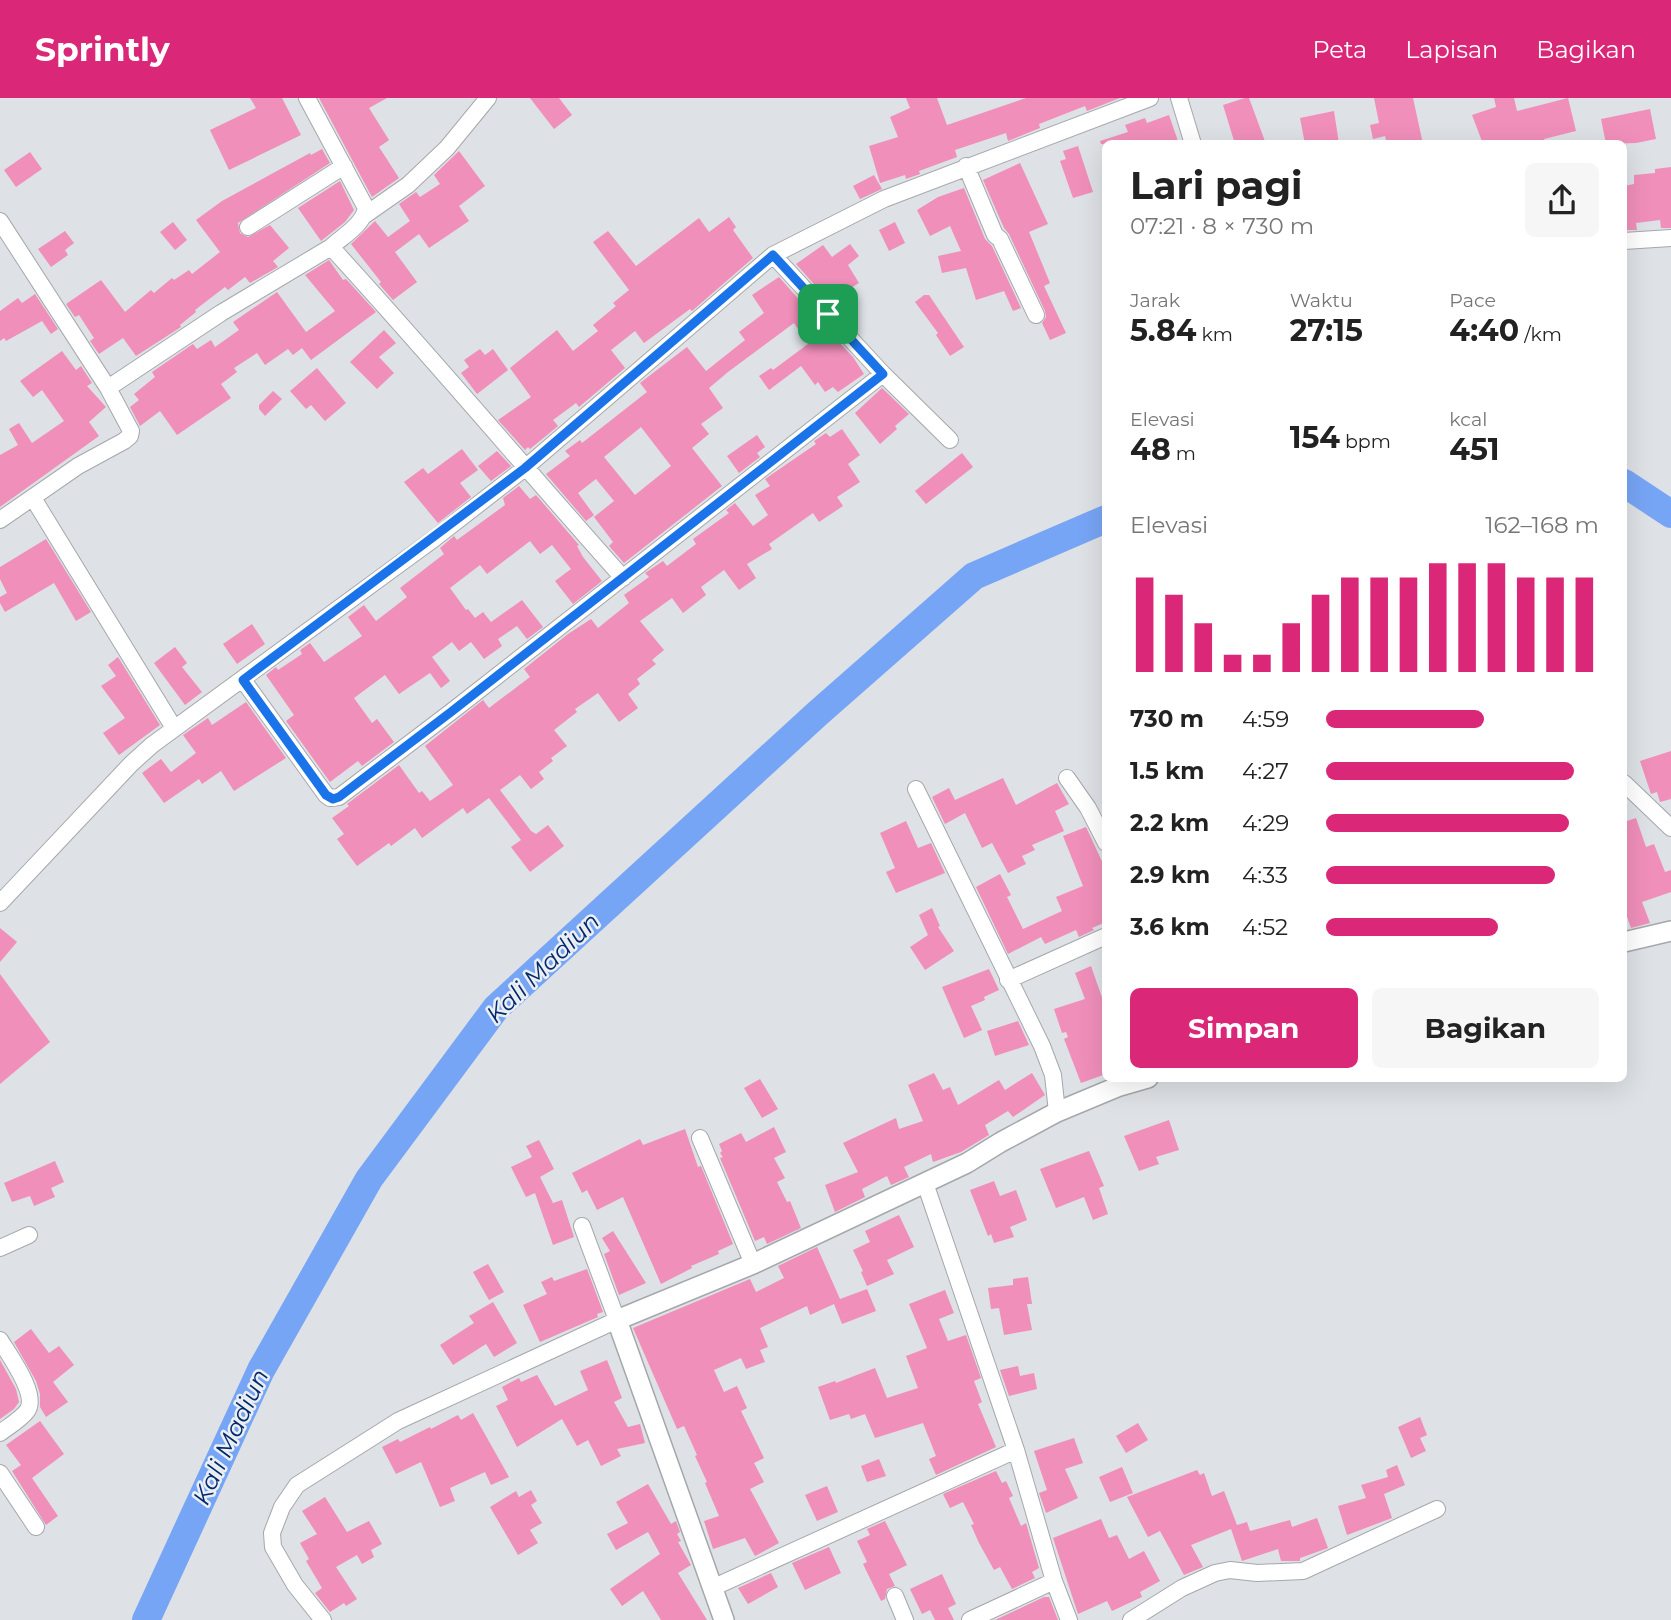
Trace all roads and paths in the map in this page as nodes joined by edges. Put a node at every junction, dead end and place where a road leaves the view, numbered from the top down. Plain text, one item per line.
1 (307, 98) edge
2 (488, 98) edge
3 (1150, 98) edge
4 (1179, 98) edge
5 (1192, 140) edge
6 (344, 166) junction
7 (966, 166) junction
8 (365, 215) junction
9 (0, 221) edge
10 (248, 227) dead end
11 (1671, 238) edge
12 (1627, 241) edge
13 (331, 247) junction
14 (773, 255) junction
15 (1036, 316) dead end
16 (883, 374) junction
17 (107, 388) junction
18 (950, 440) dead end
19 (525, 468) junction
20 (33, 498) junction
21 (0, 520) edge
22 (623, 578) junction
23 (243, 680) junction
24 (174, 728) junction
25 (1067, 778) dead end
26 (1627, 786) edge
27 (916, 789) dead end
28 (1671, 828) edge
29 (1102, 835) edge
30 (0, 903) edge
31 (1671, 931) edge
32 (1102, 938) edge
33 (1627, 941) edge
34 (1008, 980) junction
35 (1134, 1082) edge
36 (1057, 1112) junction
37 (700, 1138) dead end
38 (925, 1183) junction
39 (582, 1226) dead end
40 (29, 1235) dead end
41 (0, 1248) edge
42 (753, 1264) junction
43 (617, 1320) junction
44 (0, 1339) edge
45 (0, 1433) edge
46 (1017, 1450) junction
47 (0, 1473) edge
48 (1437, 1509) dead end
49 (36, 1527) dead end
50 (1054, 1581) junction
51 (712, 1588) junction
52 (895, 1596) dead end
53 (323, 1620) edge
54 (724, 1620) edge
55 (905, 1620) edge
56 (970, 1620) edge
57 (1069, 1620) edge
58 (1131, 1620) edge

1 - 6 street
2 - 8 street
3 - 7 street
4 - 5 street
6 - 8 street
6 - 10 street
7 - 14 street
7 - 15 street
8 - 13 street
9 - 17 street
11 - 12 street
13 - 17 street
13 - 19 street
14 - 16 street
14 - 19 street
16 - 18 street
16 - 22 street
17 - 20 street
19 - 22 street
19 - 23 street
20 - 21 street
20 - 24 street
22 - 23 street
23 - 24 street
24 - 30 street
25 - 29 street
26 - 28 street
27 - 34 street
31 - 33 street
32 - 34 street
34 - 36 street
35 - 36 street
36 - 38 street
37 - 42 street
38 - 42 street
38 - 46 street
39 - 43 street
40 - 41 street
42 - 43 street
43 - 51 street
43 - 53 street
44 - 45 street
46 - 50 street
46 - 51 street
47 - 49 street
48 - 58 street
50 - 56 street
50 - 57 street
51 - 54 street
52 - 55 street

